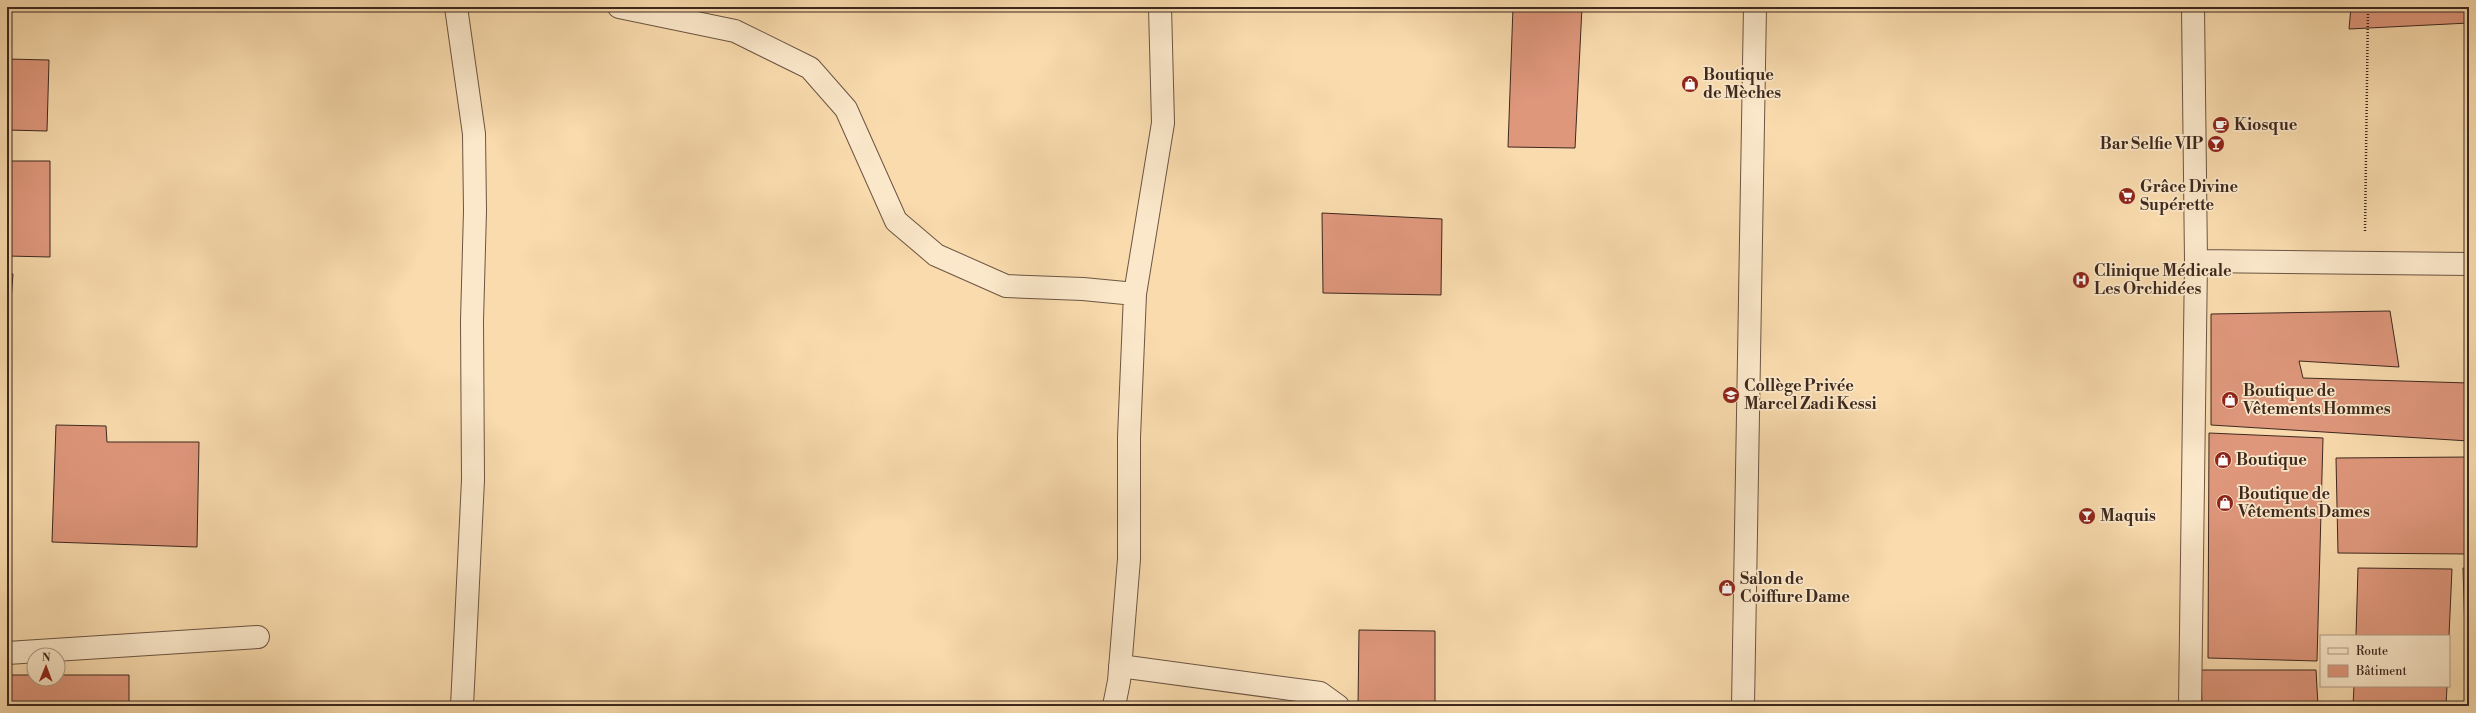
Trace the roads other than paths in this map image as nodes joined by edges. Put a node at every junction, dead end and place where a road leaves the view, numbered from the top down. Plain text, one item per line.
1 (456, 7) edge
2 (619, 7) edge
3 (1160, 7) edge
4 (1755, 7) edge
5 (2192, 7) edge
6 (2196, 261) junction
7 (2469, 264) edge
8 (1135, 294) junction
9 (258, 637) dead end
10 (7, 653) edge
11 (1120, 666) junction
12 (462, 706) edge
13 (1114, 706) edge
14 (1338, 706) edge
15 (1743, 706) edge
16 (2190, 706) edge

1 - 12 street
2 - 8 street
3 - 8 street
4 - 15 street
5 - 6 street
6 - 7 street
6 - 16 street
8 - 11 street
9 - 10 street
11 - 13 street
11 - 14 street

